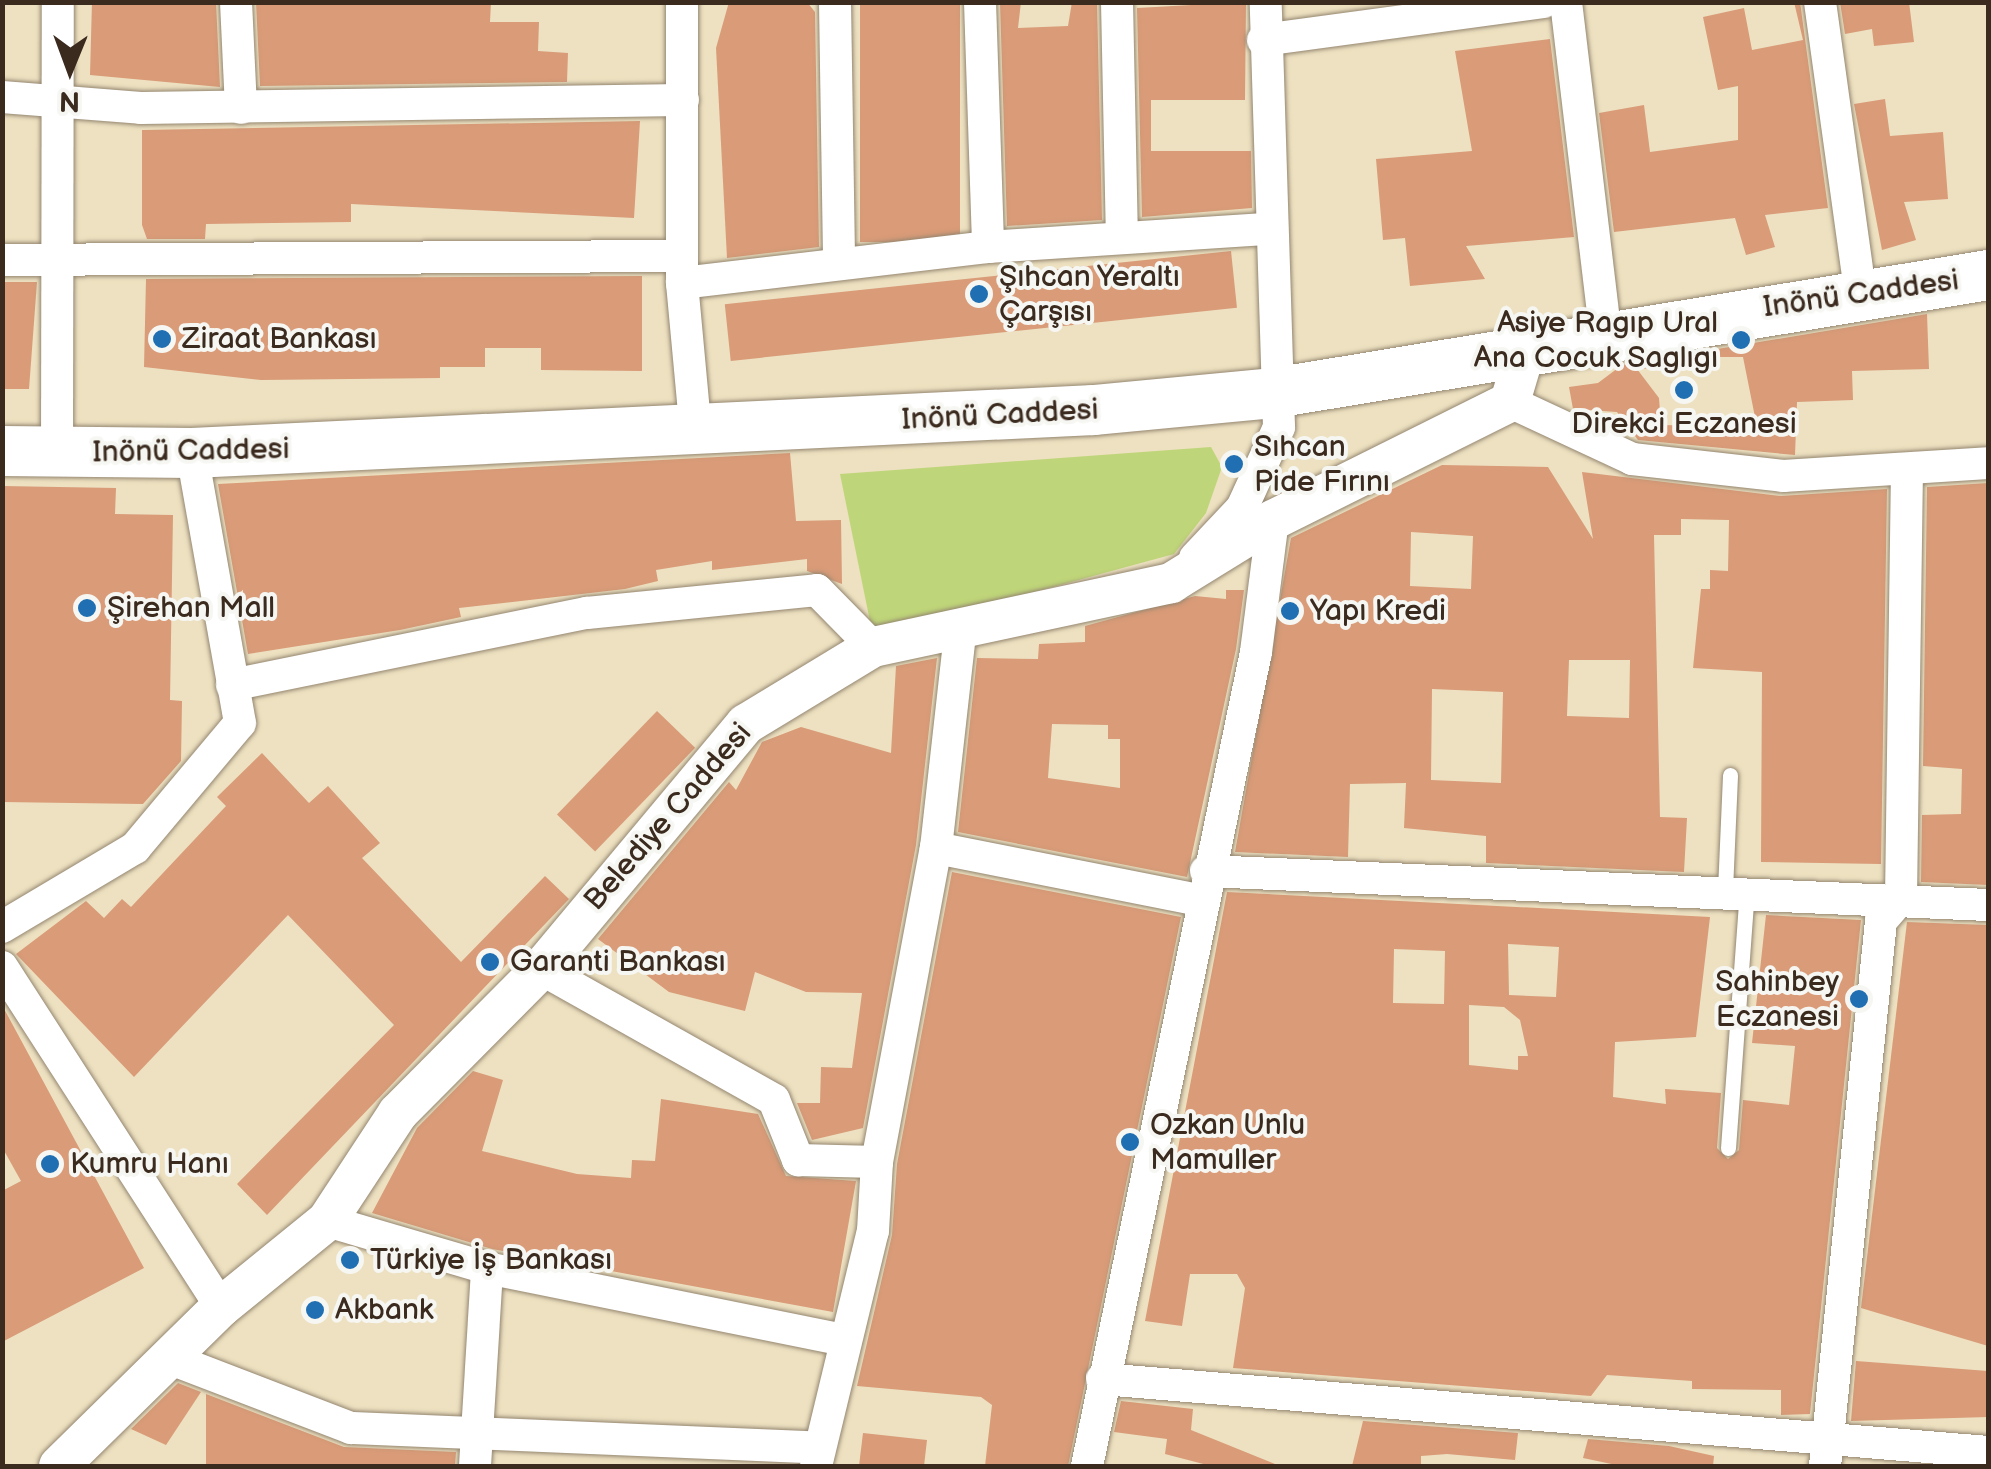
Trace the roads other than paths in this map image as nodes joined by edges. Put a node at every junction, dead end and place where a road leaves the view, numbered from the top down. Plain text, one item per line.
1 (58, 2) edge
2 (236, 2) edge
3 (682, 2) edge
4 (835, 2) edge
5 (980, 2) edge
6 (1117, 2) edge
7 (1266, 2) edge
8 (1544, 2) edge
9 (1566, 2) edge
10 (1820, 2) edge
11 (1437, 10) edge
12 (1264, 40) junction
13 (2, 97) edge
14 (61, 100) junction
15 (683, 100) junction
16 (242, 108) junction
17 (1268, 229) junction
18 (1122, 235) junction
19 (1988, 244) edge
20 (988, 247) junction
21 (2, 260) edge
22 (60, 261) junction
23 (839, 263) junction
24 (682, 269) junction
25 (1988, 276) edge
26 (1860, 292) junction
27 (1988, 297) edge
28 (1606, 335) junction
29 (1526, 348) junction
30 (1274, 393) junction
31 (1510, 402) junction
32 (696, 433) junction
33 (2, 451) edge
34 (57, 453) junction
35 (192, 453) junction
36 (1988, 463) edge
37 (1907, 474) junction
38 (1273, 520) junction
39 (1171, 583) junction
40 (960, 632) junction
41 (873, 647) junction
42 (232, 685) junction
43 (1730, 775) dead end
44 (936, 848) junction
45 (1203, 885) junction
46 (1736, 890) junction
47 (1901, 898) junction
48 (1988, 905) edge
49 (2, 928) edge
50 (2, 967) edge
51 (540, 968) junction
52 (1728, 1148) dead end
53 (877, 1162) junction
54 (327, 1221) junction
55 (487, 1268) junction
56 (220, 1307) junction
57 (840, 1339) junction
58 (172, 1359) junction
59 (1102, 1379) junction
60 (477, 1432) junction
61 (1826, 1452) edge
62 (1988, 1452) edge
63 (818, 1457) edge
64 (59, 1466) edge
65 (475, 1466) edge
66 (1087, 1466) edge

1 - 14 street
2 - 16 street
3 - 15 street
4 - 23 street
5 - 20 street
6 - 18 street
7 - 12 street
8 - 11 street
9 - 28 street
10 - 26 street
11 - 12 street
12 - 17 street
13 - 14 street
14 - 16 street
14 - 22 street
15 - 16 street
15 - 24 street
17 - 18 street
17 - 30 street
18 - 20 street
19 - 26 main road
20 - 23 street
21 - 22 street
22 - 24 street
22 - 34 street
23 - 24 street
24 - 32 street
25 - 26 main road, Inönü Caddesi
26 - 27 main road
26 - 28 main road, Inönü Caddesi
28 - 29 main road, Inönü Caddesi
29 - 30 main road, Inönü Caddesi
29 - 31 street
30 - 32 main road, Inönü Caddesi
30 - 39 street
31 - 37 street
31 - 38 street, Belediye Caddesi
32 - 35 main road, Inönü Caddesi
33 - 34 main road, Inönü Caddesi
34 - 35 main road, Inönü Caddesi
35 - 42 street
36 - 37 street
37 - 47 street
38 - 39 street, Belediye Caddesi
38 - 45 street
39 - 40 street, Belediye Caddesi
40 - 41 street, Belediye Caddesi
40 - 44 street
41 - 42 street
41 - 51 street, Belediye Caddesi
42 - 49 street
43 - 46 lane
44 - 45 street
44 - 53 street
45 - 46 street
45 - 59 street
46 - 47 street
46 - 52 lane
47 - 48 street
47 - 61 street
50 - 56 street
51 - 53 street
51 - 54 street, Belediye Caddesi
53 - 57 street
54 - 55 street
54 - 56 street, Belediye Caddesi
55 - 57 street
55 - 60 street
56 - 58 street, Belediye Caddesi
57 - 63 street
58 - 60 street
58 - 64 street, Belediye Caddesi
59 - 61 street
59 - 66 street
60 - 63 street
60 - 65 street
61 - 62 street

